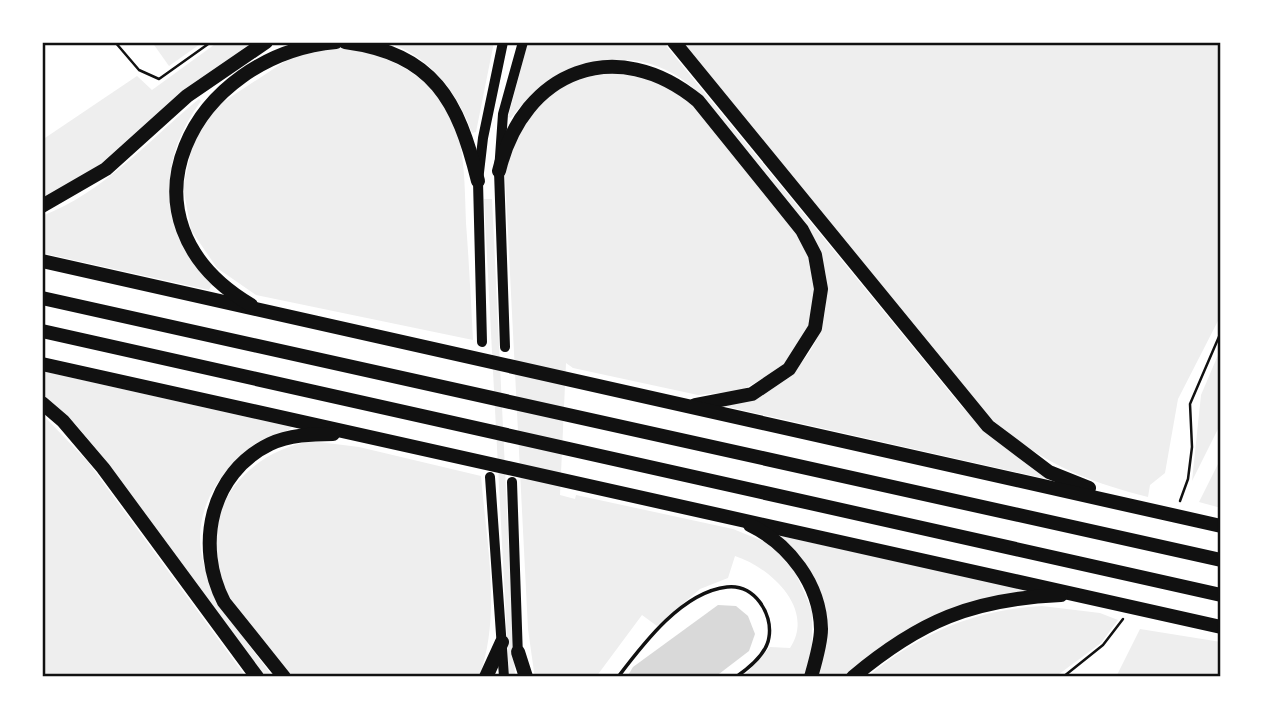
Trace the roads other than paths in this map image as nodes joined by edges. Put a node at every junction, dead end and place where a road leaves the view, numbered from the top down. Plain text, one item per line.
1 (266, 42) edge
2 (336, 42) edge
3 (345, 42) edge
4 (503, 42) edge
5 (523, 42) edge
6 (674, 42) edge
7 (499, 171) junction
8 (478, 181) junction
9 (42, 206) edge
10 (42, 261) edge
11 (42, 298) edge
12 (258, 309) junction
13 (42, 331) edge
14 (482, 342) dead end
15 (505, 347) dead end
16 (42, 364) edge
17 (42, 403) edge
18 (688, 406) junction
19 (365, 434) junction
20 (490, 477) dead end
21 (512, 482) dead end
22 (1126, 503) junction
23 (733, 517) junction
24 (1221, 526) edge
25 (1221, 560) edge
26 (1080, 594) junction
27 (1221, 595) edge
28 (1221, 627) edge
29 (502, 642) junction
30 (518, 652) junction
31 (257, 677) edge
32 (284, 677) edge
33 (486, 677) edge
34 (504, 677) edge
35 (520, 677) edge
36 (526, 677) edge
37 (618, 677) edge
38 (736, 677) edge
39 (811, 677) edge
40 (853, 677) edge

1 - 9 highway
2 - 12 highway
3 - 8 highway
4 - 8 main road
5 - 7 main road
6 - 22 highway
7 - 15 main road
7 - 18 highway
8 - 14 main road
10 - 12 highway
11 - 25 highway
12 - 18 highway
13 - 27 highway
16 - 19 highway
17 - 31 highway
18 - 22 highway
19 - 23 highway
19 - 32 highway
20 - 29 main road
21 - 30 main road
22 - 24 highway
23 - 26 highway
23 - 39 highway
26 - 28 highway
26 - 40 highway
29 - 33 highway
29 - 34 main road
30 - 35 main road
30 - 36 highway
37 - 38 lane

